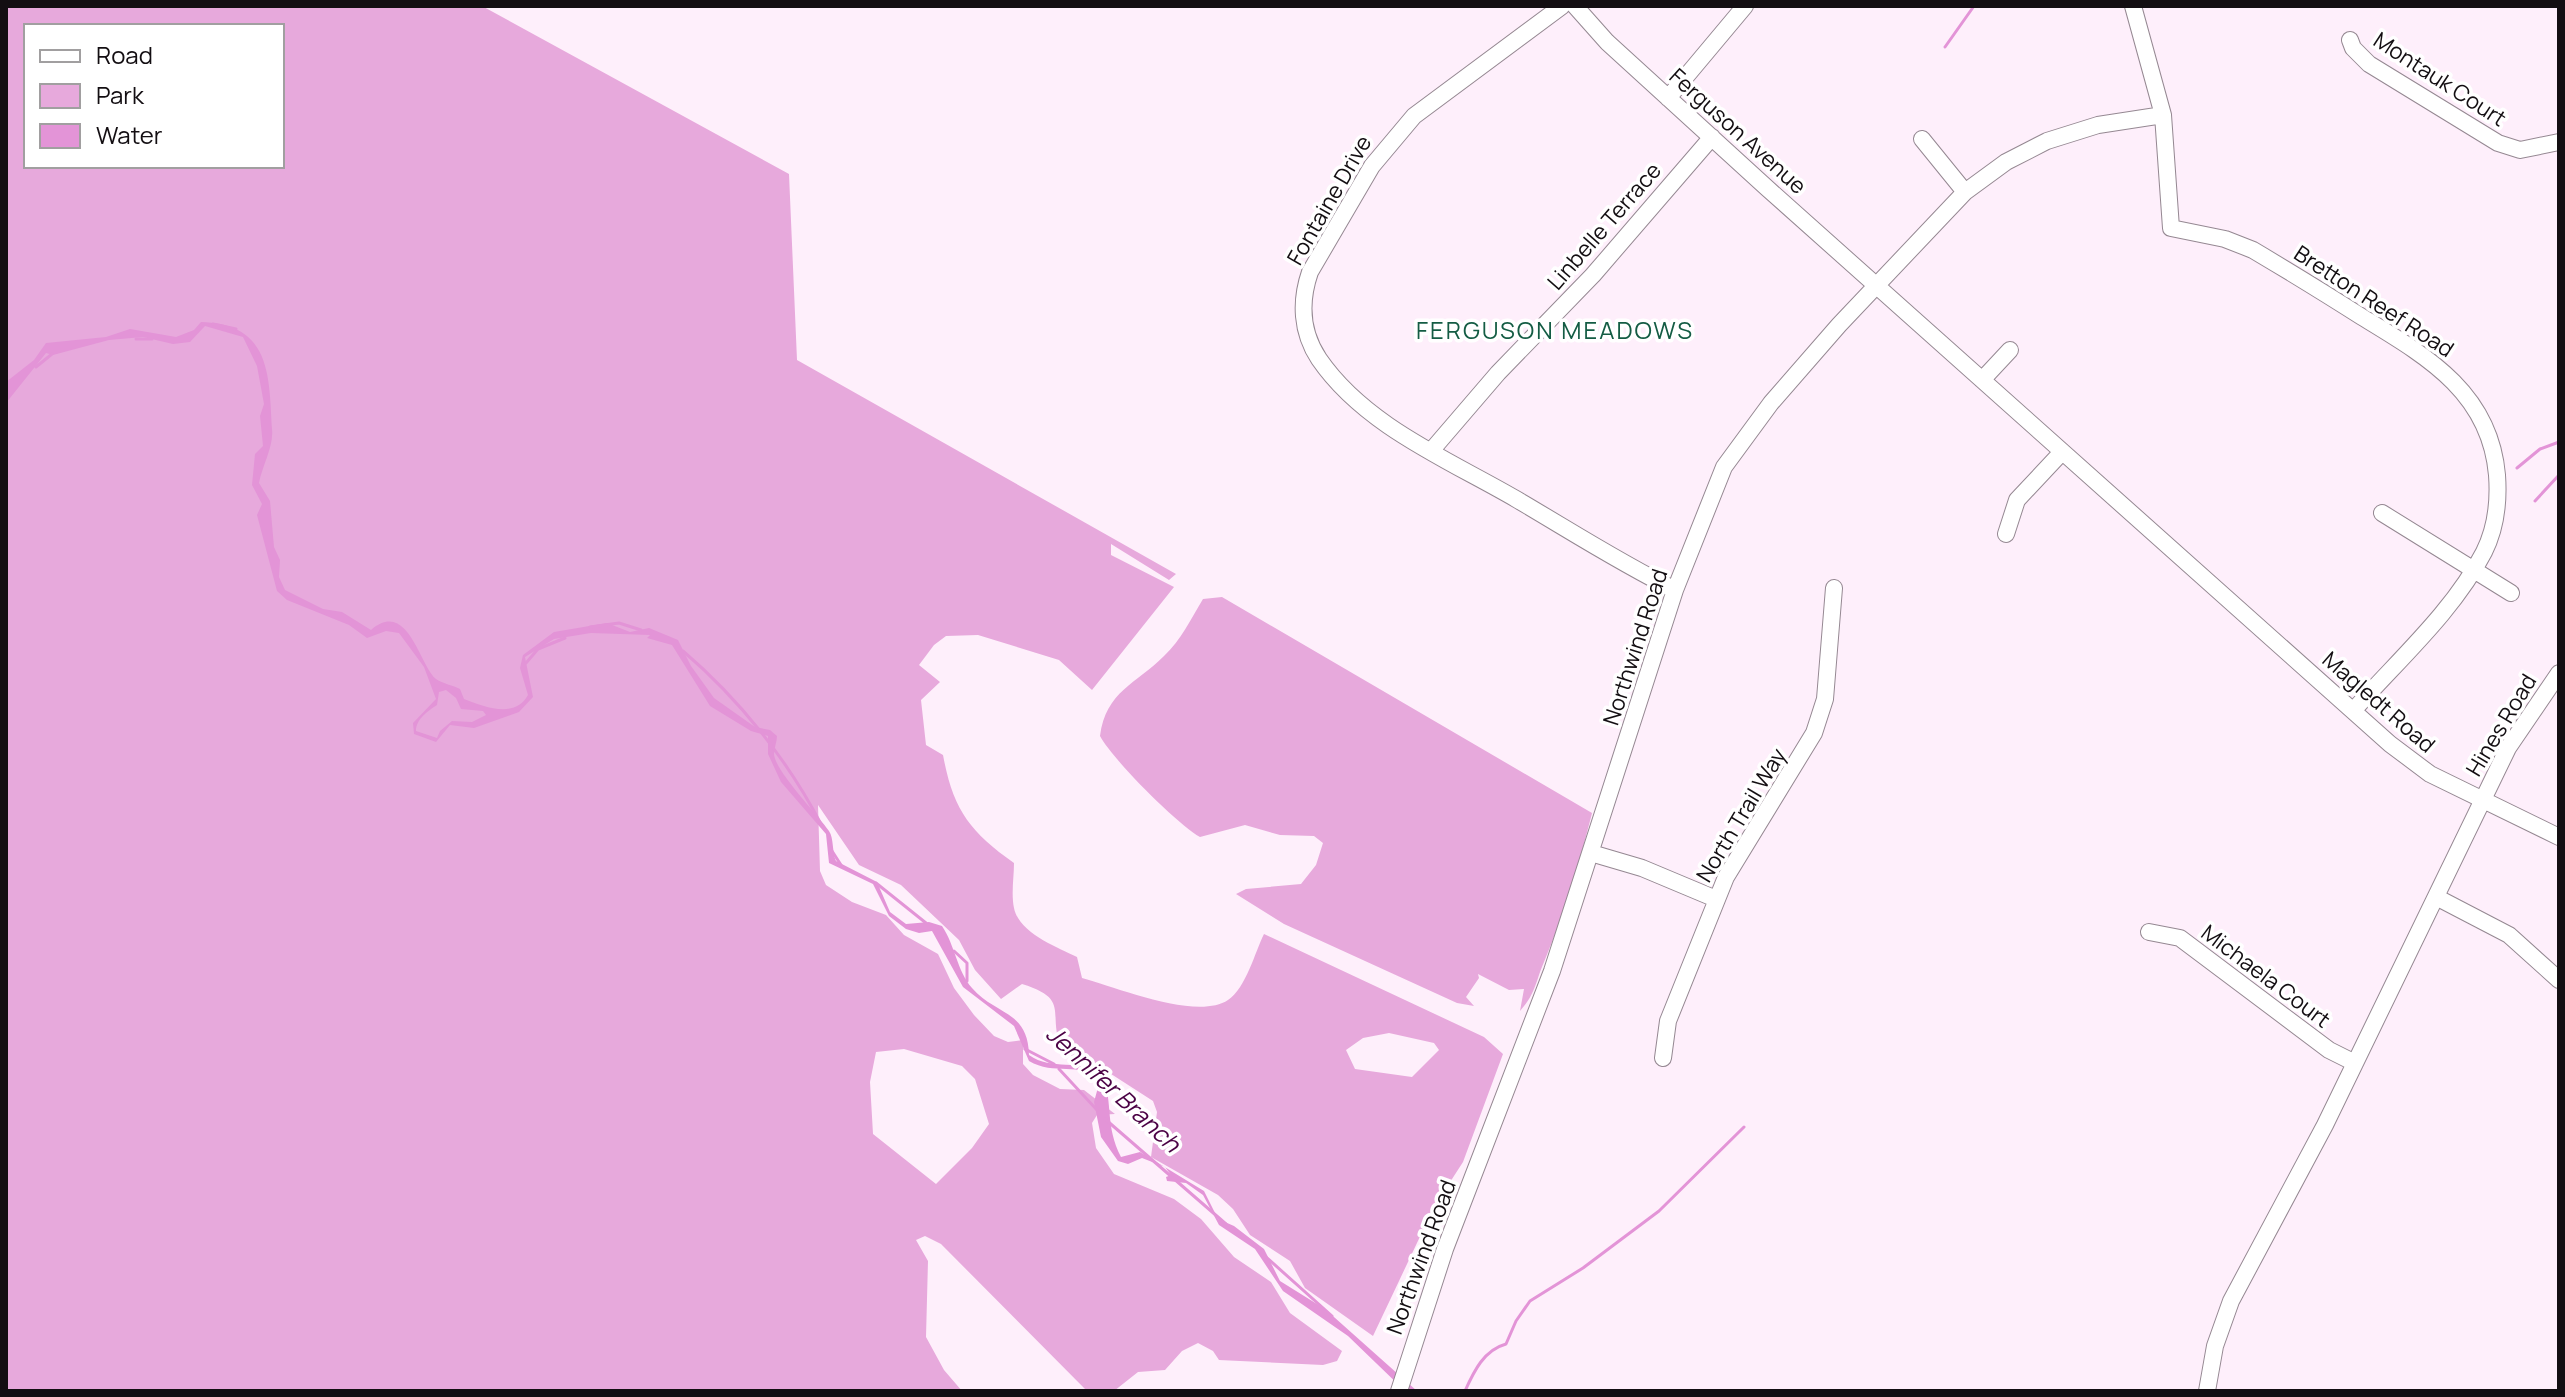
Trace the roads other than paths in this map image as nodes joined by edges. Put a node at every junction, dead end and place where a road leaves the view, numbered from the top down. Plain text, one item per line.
1 (1562, 6) edge
2 (1575, 6) edge
3 (1745, 6) edge
4 (2133, 6) edge
5 (2350, 40) dead end
6 (1668, 98) junction
7 (2163, 115) junction
8 (1712, 137) junction
9 (1922, 139) dead end
10 (2559, 142) edge
11 (1965, 192) junction
12 (1876, 284) junction
13 (2010, 350) dead end
14 (1982, 380) junction
15 (1431, 451) junction
16 (2062, 452) junction
17 (2382, 513) dead end
18 (2006, 534) dead end
19 (2474, 570) junction
20 (1834, 588) dead end
21 (1675, 590) junction
22 (2511, 593) dead end
23 (2559, 673) edge
24 (2353, 711) junction
25 (2483, 800) junction
26 (2559, 837) edge
27 (1591, 853) junction
28 (2436, 897) junction
29 (1716, 899) junction
30 (2149, 932) dead end
31 (2559, 980) edge
32 (1663, 1058) dead end
33 (2355, 1063) junction
34 (1399, 1391) edge
35 (2207, 1391) edge

1 - 15 street, Fontaine Drive
2 - 6 street, Ferguson Avenue
3 - 6 street
4 - 7 street
5 - 10 street, Montauk Court
6 - 8 street, Ferguson Avenue
7 - 11 street, Northwind Road
7 - 19 street, Bretton Reef Road
8 - 12 street, Ferguson Avenue
8 - 15 street, Linbelle Terrace
9 - 11 street
11 - 12 street, Northwind Road
12 - 14 street, Magledt Road
12 - 21 street, Northwind Road
13 - 14 street
14 - 16 street, Magledt Road
15 - 21 street, Fontaine Drive
16 - 18 street
16 - 24 street, Magledt Road
17 - 19 street
19 - 22 street
19 - 24 street, Bretton Reef Road
20 - 29 street, North Trail Way
21 - 27 street, Northwind Road
23 - 25 street, Hines Road
24 - 25 street, Magledt Road
25 - 26 street, Magledt Road
25 - 28 street
27 - 29 street
27 - 34 street, Northwind Road
28 - 31 street
28 - 33 street
29 - 32 street, North Trail Way
30 - 33 street, Michaela Court
33 - 35 street

